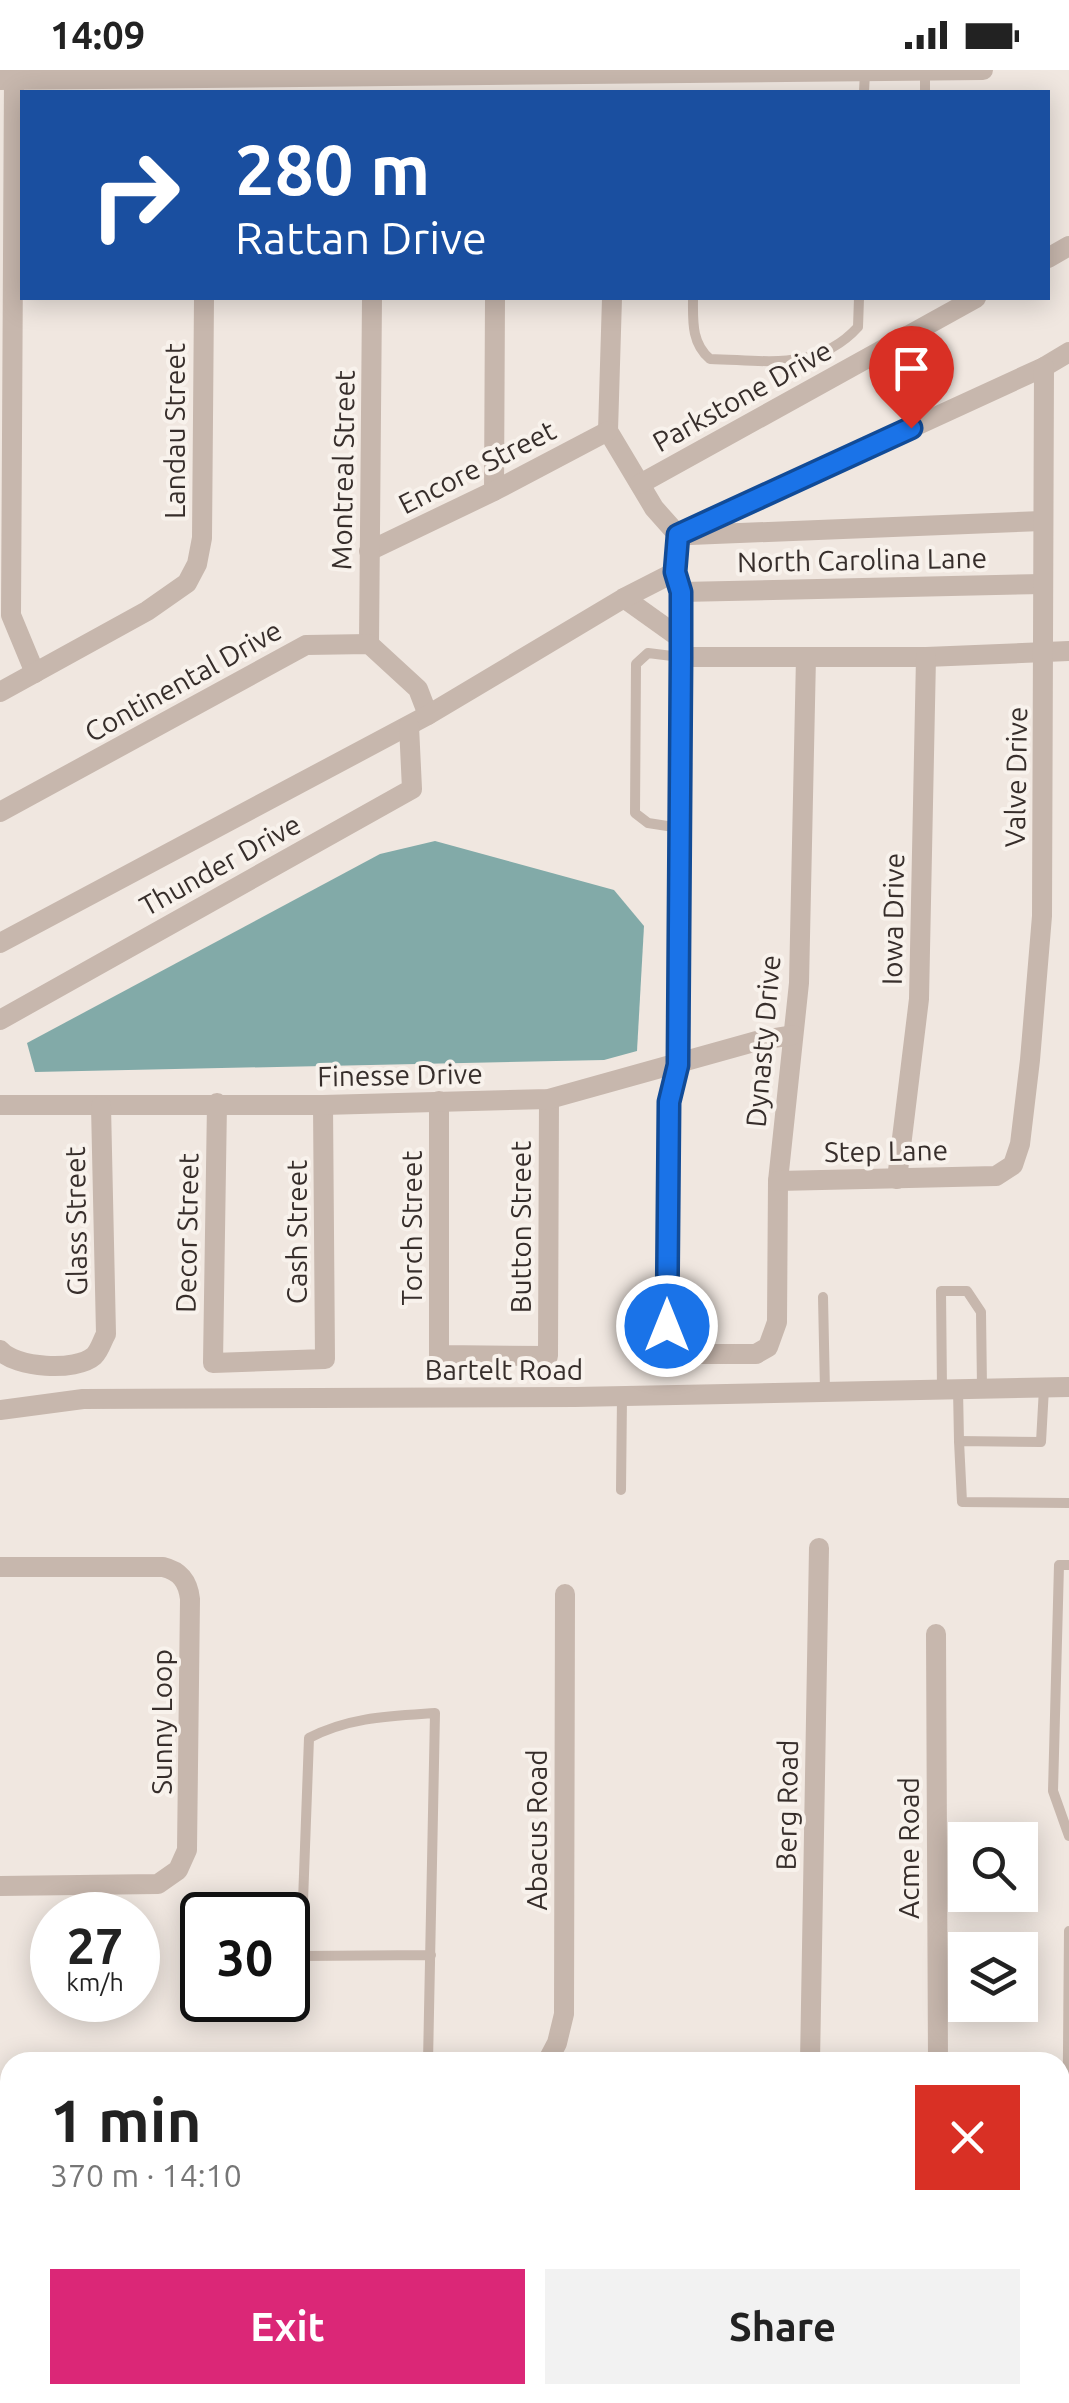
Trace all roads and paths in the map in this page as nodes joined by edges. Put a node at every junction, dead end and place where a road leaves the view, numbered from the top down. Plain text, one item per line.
1 (983, 70) edge
2 (925, 71) edge
3 (608, 72) edge
4 (816, 72) edge
5 (402, 74) edge
6 (7, 80) edge
7 (205, 81) edge
8 (864, 82) edge
9 (692, 83) edge
10 (204, 300) edge
11 (372, 300) edge
12 (495, 300) edge
13 (612, 300) edge
14 (693, 300) edge
15 (859, 300) edge
16 (972, 300) edge
17 (1069, 352) edge
18 (1044, 367) junction
19 (608, 431) junction
20 (640, 484) junction
21 (494, 491) junction
22 (1042, 520) junction
23 (678, 535) junction
24 (369, 551) junction
25 (678, 582) junction
26 (1043, 584) junction
27 (624, 598) junction
28 (369, 644) junction
29 (680, 648) junction
30 (1069, 651) edge
31 (1045, 652) junction
32 (806, 658) junction
33 (926, 658) junction
34 (35, 672) junction
35 (0, 692) edge
36 (418, 720) junction
37 (0, 812) edge
38 (680, 828) junction
39 (0, 943) edge
40 (0, 1020) edge
41 (793, 1035) junction
42 (678, 1065) junction
43 (549, 1099) junction
44 (439, 1101) junction
45 (217, 1103) junction
46 (323, 1105) junction
47 (0, 1106) edge
48 (101, 1106) junction
49 (996, 1176) joint
50 (897, 1180) junction
51 (778, 1181) junction
52 (824, 1297) dead end
53 (0, 1350) edge
54 (439, 1355) joint
55 (325, 1360) joint
56 (1069, 1387) edge
57 (1044, 1388) junction
58 (982, 1389) junction
59 (950, 1390) junction
60 (826, 1392) junction
61 (622, 1396) junction
62 (0, 1410) edge
63 (959, 1441) junction
64 (621, 1490) dead end
65 (1069, 1503) edge
66 (819, 1548) dead end
67 (1069, 1565) edge
68 (0, 1566) edge
69 (564, 1594) dead end
70 (936, 1634) dead end
71 (1069, 1836) edge
72 (0, 1886) edge
73 (1069, 1932) edge
74 (431, 1955) junction
75 (428, 2052) edge
76 (553, 2052) edge
77 (810, 2052) edge
78 (938, 2052) edge
79 (1068, 2052) edge

1 - 2 street
2 - 8 street
3 - 5 street
3 - 9 street
4 - 8 street
4 - 9 street
5 - 7 street
6 - 7 street
6 - 34 street
10 - 34 street, Landau Street
11 - 24 street, Montreal Street
12 - 21 street
13 - 19 street
14 - 15 lane
16 - 20 street, Parkstone Drive
17 - 18 street
18 - 22 street, Valve Drive
18 - 23 street
19 - 20 street
19 - 21 street, Encore Street
20 - 23 street
21 - 24 street, Encore Street
22 - 23 street
22 - 26 street, Valve Drive
23 - 25 street
24 - 28 street, Montreal Street
25 - 26 street, North Carolina Lane
25 - 27 street
25 - 29 street
26 - 31 street, Valve Drive
27 - 29 street
27 - 36 street
28 - 36 street
28 - 37 street, Continental Drive
29 - 32 street
29 - 38 street
29 - 38 lane
30 - 31 street
31 - 33 street
31 - 49 street, Valve Drive
32 - 33 street
32 - 41 street, Dynasty Drive
33 - 50 street, Iowa Drive
34 - 35 street
36 - 39 street
36 - 40 street, Thunder Drive
38 - 42 street
41 - 42 street, Finesse Drive
41 - 51 street, Dynasty Drive
42 - 43 street, Finesse Drive
42 - 51 street, Dynasty Drive
43 - 44 street, Finesse Drive
43 - 54 street, Button Street
44 - 46 street, Finesse Drive
44 - 54 street, Torch Street
45 - 46 street, Finesse Drive
45 - 48 street, Finesse Drive
45 - 55 street, Decor Street
46 - 55 street, Cash Street
47 - 48 street, Finesse Drive
48 - 53 street, Glass Street
49 - 50 street, Step Lane
50 - 51 street, Step Lane
52 - 60 lane
56 - 57 street, Bartelt Road
57 - 58 street, Bartelt Road
57 - 63 lane
58 - 59 street, Bartelt Road
58 - 59 lane
59 - 60 street, Bartelt Road
59 - 63 lane
60 - 61 street, Bartelt Road
61 - 62 street, Bartelt Road
61 - 64 lane
63 - 65 lane
66 - 77 street, Berg Road
67 - 71 lane
68 - 72 street, Sunny Loop
69 - 76 street, Abacus Road
70 - 78 street, Acme Road
73 - 79 lane
74 - 74 lane
74 - 75 lane

